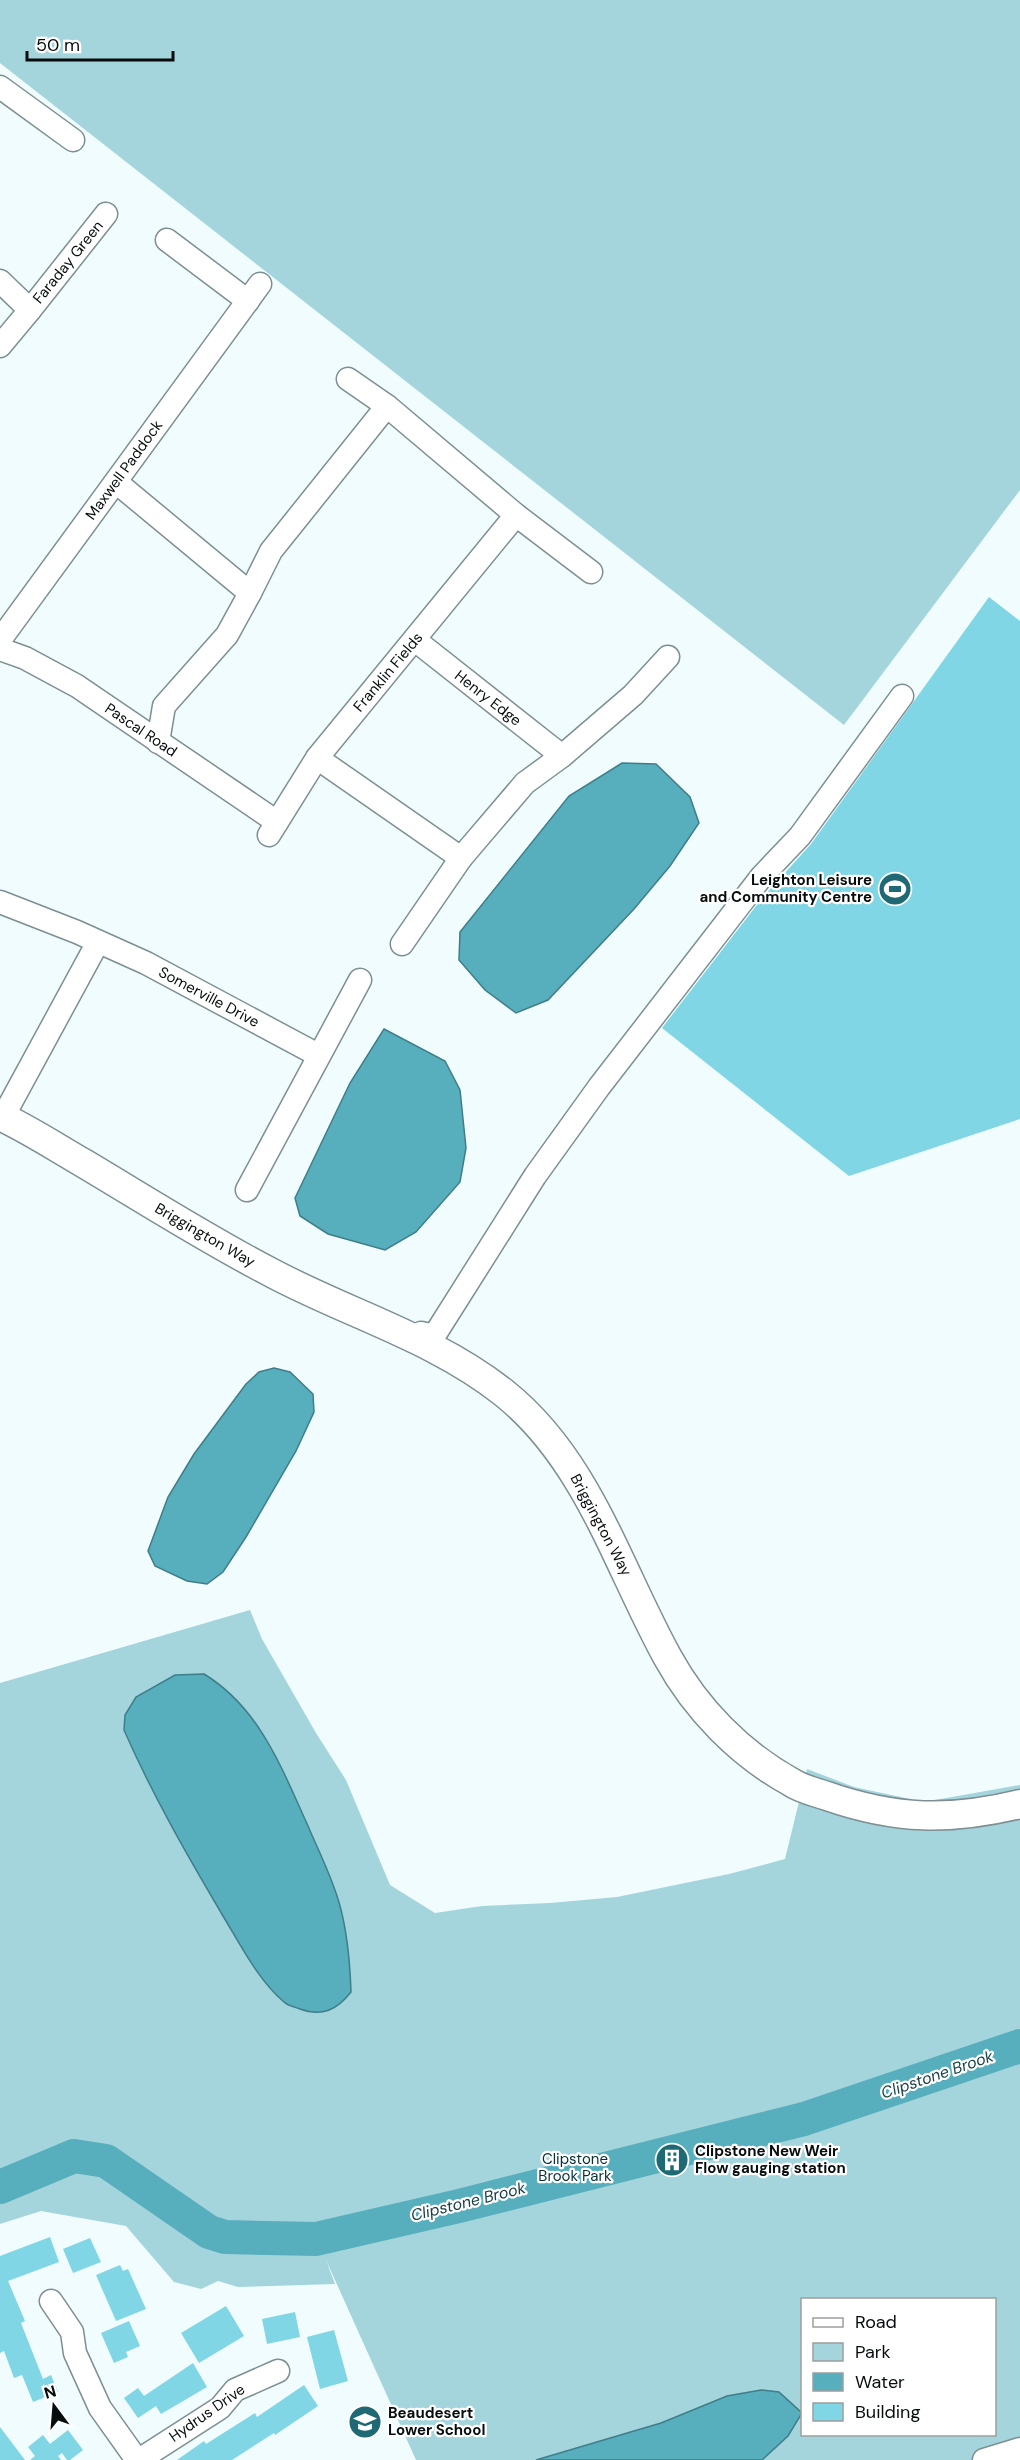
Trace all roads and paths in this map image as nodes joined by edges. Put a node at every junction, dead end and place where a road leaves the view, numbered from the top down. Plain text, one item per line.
1 (0, 87) edge
2 (73, 140) dead end
3 (106, 214) dead end
4 (167, 240) dead end
5 (0, 281) edge
6 (30, 310) junction
7 (0, 346) edge
8 (348, 378) dead end
9 (387, 406) junction
10 (116, 482) junction
11 (516, 515) junction
12 (591, 572) dead end
13 (250, 593) junction
14 (0, 640) edge
15 (415, 640) junction
16 (0, 649) edge
17 (668, 657) dead end
18 (902, 696) dead end
19 (158, 742) junction
20 (562, 756) junction
21 (317, 758) junction
22 (273, 828) joint
23 (460, 858) junction
24 (0, 902) edge
25 (98, 942) junction
26 (402, 944) dead end
27 (360, 980) dead end
28 (318, 1055) junction
29 (1, 1117) edge
30 (247, 1190) dead end
31 (416, 1341) junction
32 (1020, 1804) edge
33 (51, 2301) dead end
34 (279, 2371) dead end
35 (1020, 2449) edge
36 (138, 2460) edge
37 (985, 2460) edge

1 - 2 street
3 - 6 street, Faraday Green
4 - 10 street, Maxwell Paddock
5 - 6 street, Faraday Green
6 - 7 street, Faraday Green
8 - 9 street
9 - 11 street
9 - 13 street
10 - 13 street
10 - 14 street, Maxwell Paddock
11 - 12 street
11 - 15 street, Franklin Fields
13 - 19 street
15 - 20 street, Henry Edge
15 - 21 street, Franklin Fields
16 - 19 street, Pascal Road
17 - 20 street
18 - 31 street
19 - 22 street, Pascal Road
20 - 23 street
21 - 22 street, Franklin Fields
21 - 23 street
23 - 26 street
24 - 25 street, Somerville Drive
25 - 28 street, Somerville Drive
25 - 29 street
27 - 28 street
28 - 30 street
29 - 31 street, Briggington Way
31 - 32 street, Briggington Way
33 - 36 street, Hydrus Drive
34 - 36 street, Hydrus Drive
35 - 37 street

